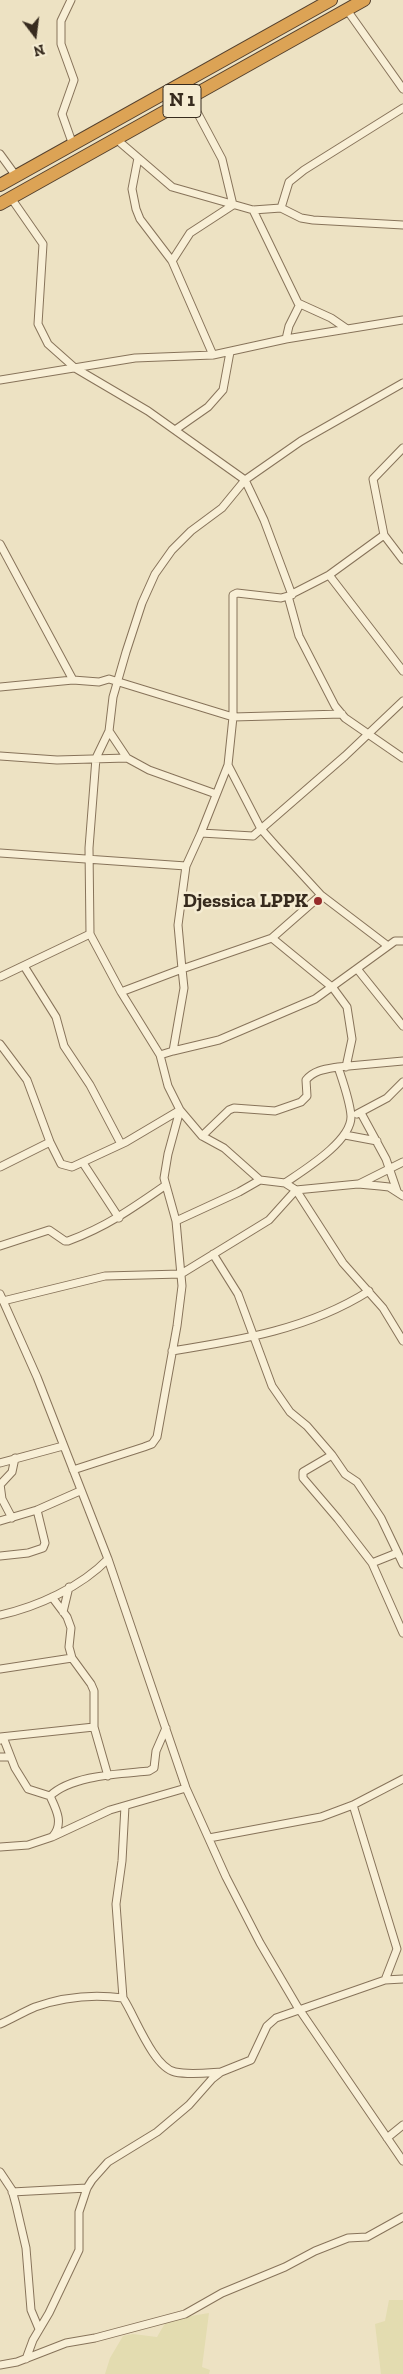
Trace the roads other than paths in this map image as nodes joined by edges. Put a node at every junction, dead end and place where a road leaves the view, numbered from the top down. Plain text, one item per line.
1 (71, 0) edge
2 (364, 0) edge
3 (327, 1) edge
4 (347, 10) junction
5 (403, 89) edge
6 (403, 108) edge
7 (197, 112) dead end
8 (116, 138) junction
9 (73, 145) junction
10 (0, 154) edge
11 (138, 158) junction
12 (16, 176) junction
13 (0, 185) edge
14 (5, 201) edge
15 (233, 205) junction
16 (281, 208) junction
17 (253, 210) junction
18 (403, 225) edge
19 (172, 261) junction
20 (300, 304) junction
21 (403, 320) edge
22 (347, 329) junction
23 (286, 339) junction
24 (230, 352) junction
25 (214, 355) junction
26 (75, 368) junction
27 (0, 380) edge
28 (403, 382) edge
29 (175, 430) junction
30 (403, 448) edge
31 (245, 480) junction
32 (384, 534) junction
33 (0, 544) edge
34 (403, 560) edge
35 (329, 575) junction
36 (290, 595) junction
37 (403, 671) edge
38 (74, 680) junction
39 (118, 683) junction
40 (0, 687) edge
41 (403, 701) edge
42 (342, 714) junction
43 (233, 717) junction
44 (109, 731) junction
45 (367, 734) junction
46 (0, 756) edge
47 (96, 758) junction
48 (127, 758) junction
49 (403, 758) edge
50 (228, 765) junction
51 (216, 794) junction
52 (262, 830) junction
53 (201, 833) junction
54 (0, 853) edge
55 (90, 861) junction
56 (186, 866) junction
57 (321, 895) junction
58 (90, 934) junction
59 (272, 938) junction
60 (403, 941) edge
61 (388, 946) junction
62 (24, 966) junction
63 (182, 969) junction
64 (358, 970) junction
65 (0, 977) edge
66 (333, 988) junction
67 (121, 992) junction
68 (403, 1026) edge
69 (0, 1044) edge
70 (173, 1051) junction
71 (160, 1055) junction
72 (403, 1060) edge
73 (342, 1067) junction
74 (403, 1082) edge
75 (180, 1110) junction
76 (361, 1113) junction
77 (351, 1116) junction
78 (202, 1136) junction
79 (345, 1136) junction
80 (377, 1141) junction
81 (50, 1142) junction
82 (121, 1144) junction
83 (403, 1162) edge
84 (83, 1163) junction
85 (0, 1167) edge
86 (390, 1168) junction
87 (260, 1180) junction
88 (285, 1183) junction
89 (358, 1184) junction
90 (166, 1185) junction
91 (296, 1190) junction
92 (400, 1194) edge
93 (119, 1218) junction
94 (176, 1221) junction
95 (0, 1246) edge
96 (213, 1254) junction
97 (182, 1274) junction
98 (369, 1292) junction
99 (1, 1298) edge
100 (255, 1337) junction
101 (403, 1340) edge
102 (172, 1351) junction
103 (63, 1446) junction
104 (332, 1455) junction
105 (15, 1458) junction
106 (0, 1463) edge
107 (73, 1470) junction
108 (0, 1485) edge
109 (80, 1491) junction
110 (38, 1510) junction
111 (12, 1518) junction
112 (0, 1521) edge
113 (397, 1553) junction
114 (0, 1556) edge
115 (108, 1560) junction
116 (372, 1564) junction
117 (403, 1564) edge
118 (69, 1587) junction
119 (52, 1597) junction
120 (63, 1612) junction
121 (0, 1615) edge
122 (403, 1633) edge
123 (72, 1658) junction
124 (0, 1669) edge
125 (94, 1726) junction
126 (166, 1728) junction
127 (1, 1738) edge
128 (0, 1757) edge
129 (10, 1757) junction
130 (108, 1776) junction
131 (403, 1779) edge
132 (186, 1788) junction
133 (50, 1796) junction
134 (353, 1805) junction
135 (125, 1806) junction
136 (52, 1837) junction
137 (209, 1838) junction
138 (0, 1847) edge
139 (403, 1978) edge
140 (385, 1980) junction
141 (123, 1998) junction
142 (299, 2009) junction
143 (0, 2024) edge
144 (221, 2072) junction
145 (403, 2125) edge
146 (387, 2138) junction
147 (403, 2161) edge
148 (0, 2172) edge
149 (87, 2188) junction
150 (12, 2192) junction
151 (403, 2217) edge
152 (39, 2329) junction
153 (26, 2359) junction
154 (0, 2365) edge

1 - 9 street
2 - 4 highway, N 1
3 - 9 highway, N 1
4 - 5 street
4 - 8 highway, N 1
6 - 16 street
7 - 15 street
8 - 11 street
8 - 14 highway, N 1
9 - 12 highway, N 1
10 - 12 street
11 - 15 street
11 - 19 street
12 - 13 highway, N 1
14 - 26 street
15 - 17 street
15 - 19 street
16 - 17 street
16 - 18 street
17 - 20 street
19 - 25 street
20 - 22 street
20 - 23 street
21 - 22 street
22 - 23 street
23 - 24 street
24 - 25 street
24 - 29 street
25 - 26 street
26 - 27 street
26 - 29 street
28 - 31 street
29 - 31 street
30 - 32 street
31 - 36 street
31 - 39 street
32 - 34 street
32 - 35 street
33 - 38 street
35 - 36 street
35 - 37 street
36 - 42 street
36 - 43 street
38 - 39 street
38 - 40 street
39 - 43 street
39 - 44 street
41 - 45 street
42 - 43 street
42 - 45 street
43 - 50 street
44 - 47 street
44 - 48 street
45 - 49 street
45 - 52 street
46 - 47 street
47 - 48 street
47 - 55 street
48 - 51 street
50 - 51 street
50 - 52 street
51 - 53 street
52 - 53 street
52 - 57 street
53 - 56 street
54 - 55 street
55 - 56 street
55 - 58 street
56 - 63 street
57 - 59 street
57 - 61 street
58 - 62 street
58 - 67 street
59 - 63 street
59 - 66 street
60 - 61 street
61 - 64 street
62 - 65 street
62 - 82 street
63 - 67 street
63 - 70 street
64 - 66 street
64 - 68 street
66 - 70 street
66 - 73 street
67 - 71 street
69 - 81 street
70 - 71 street
71 - 75 street
72 - 73 street
73 - 77 street
73 - 78 street
74 - 76 street
75 - 78 street
75 - 82 street
75 - 90 street
76 - 77 street
76 - 80 street
77 - 79 street
78 - 87 street
79 - 80 street
79 - 88 street
80 - 86 street
81 - 84 street
81 - 85 street
82 - 84 street
83 - 86 street
84 - 93 street
86 - 89 street
86 - 92 street
87 - 88 street
87 - 94 street
88 - 91 street
89 - 91 street
89 - 92 street
90 - 93 street
90 - 94 street
91 - 96 street
91 - 98 street
93 - 95 street
94 - 97 street
96 - 97 street
96 - 100 street
97 - 99 street
97 - 102 street
98 - 100 street
98 - 101 street
99 - 103 street
100 - 102 street
100 - 104 street
102 - 107 street
103 - 105 street
103 - 107 street
104 - 113 street
104 - 116 street
105 - 106 street
105 - 108 street
107 - 109 street
108 - 111 street
109 - 110 street
109 - 115 street
110 - 111 street
110 - 114 street
111 - 112 street
113 - 116 street
113 - 117 street
115 - 118 street
115 - 126 street
116 - 122 street
118 - 119 street
118 - 120 street
119 - 120 street
119 - 121 street
120 - 123 street
123 - 124 street
123 - 125 street
125 - 127 street
125 - 130 street
126 - 130 street
126 - 132 street
127 - 129 street
128 - 129 street
129 - 133 street
130 - 133 street
131 - 134 street
132 - 135 street
132 - 137 street
133 - 136 street
134 - 137 street
134 - 140 street
135 - 136 street
135 - 141 street
136 - 138 street
137 - 142 street
139 - 140 street
140 - 142 street
141 - 143 street
141 - 144 street
142 - 144 street
142 - 146 street
144 - 149 street
145 - 146 street
146 - 147 street
148 - 150 street
149 - 150 street
149 - 152 street
150 - 152 street
151 - 153 street
152 - 153 street
153 - 154 street

